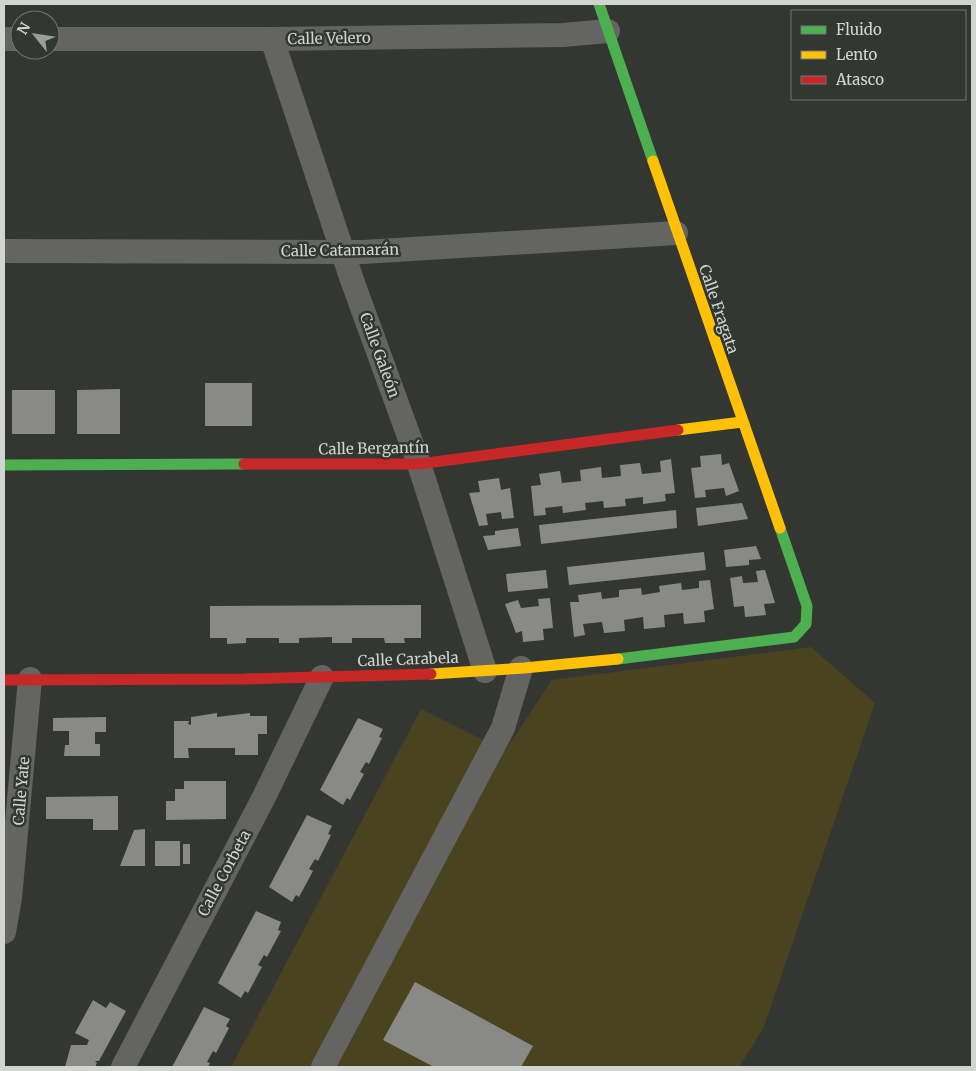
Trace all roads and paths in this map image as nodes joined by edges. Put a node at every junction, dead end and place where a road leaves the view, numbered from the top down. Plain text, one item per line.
1 (599, 4) edge
2 (608, 30) junction
3 (60, 39) edge
4 (272, 39) junction
5 (676, 233) junction
6 (4, 251) edge
7 (343, 252) junction
8 (742, 422) junction
9 (419, 464) junction
10 (4, 465) edge
11 (806, 624) joint
12 (521, 668) junction
13 (485, 671) junction
14 (322, 677) junction
15 (4, 680) edge
16 (30, 680) junction
17 (4, 932) edge
18 (123, 1067) edge
19 (322, 1067) edge

1 - 2 street, Calle Fragata
2 - 4 street, Calle Velero
2 - 5 street, Calle Fragata
3 - 4 street, Calle Velero
4 - 7 street, Calle Galeón
5 - 7 street, Calle Catamarán
5 - 8 street, Calle Fragata
6 - 7 street, Calle Catamarán
7 - 9 street, Calle Galeón
8 - 9 street, Calle Bergantín
8 - 11 street, Calle Fragata
9 - 10 street, Calle Bergantín
9 - 13 street, Calle Galeón
11 - 12 street, Calle Carabela
12 - 13 street, Calle Carabela
12 - 19 street
13 - 14 street, Calle Carabela
14 - 16 street, Calle Carabela
14 - 18 street, Calle Corbeta
15 - 16 street, Calle Carabela
16 - 17 street, Calle Yate

